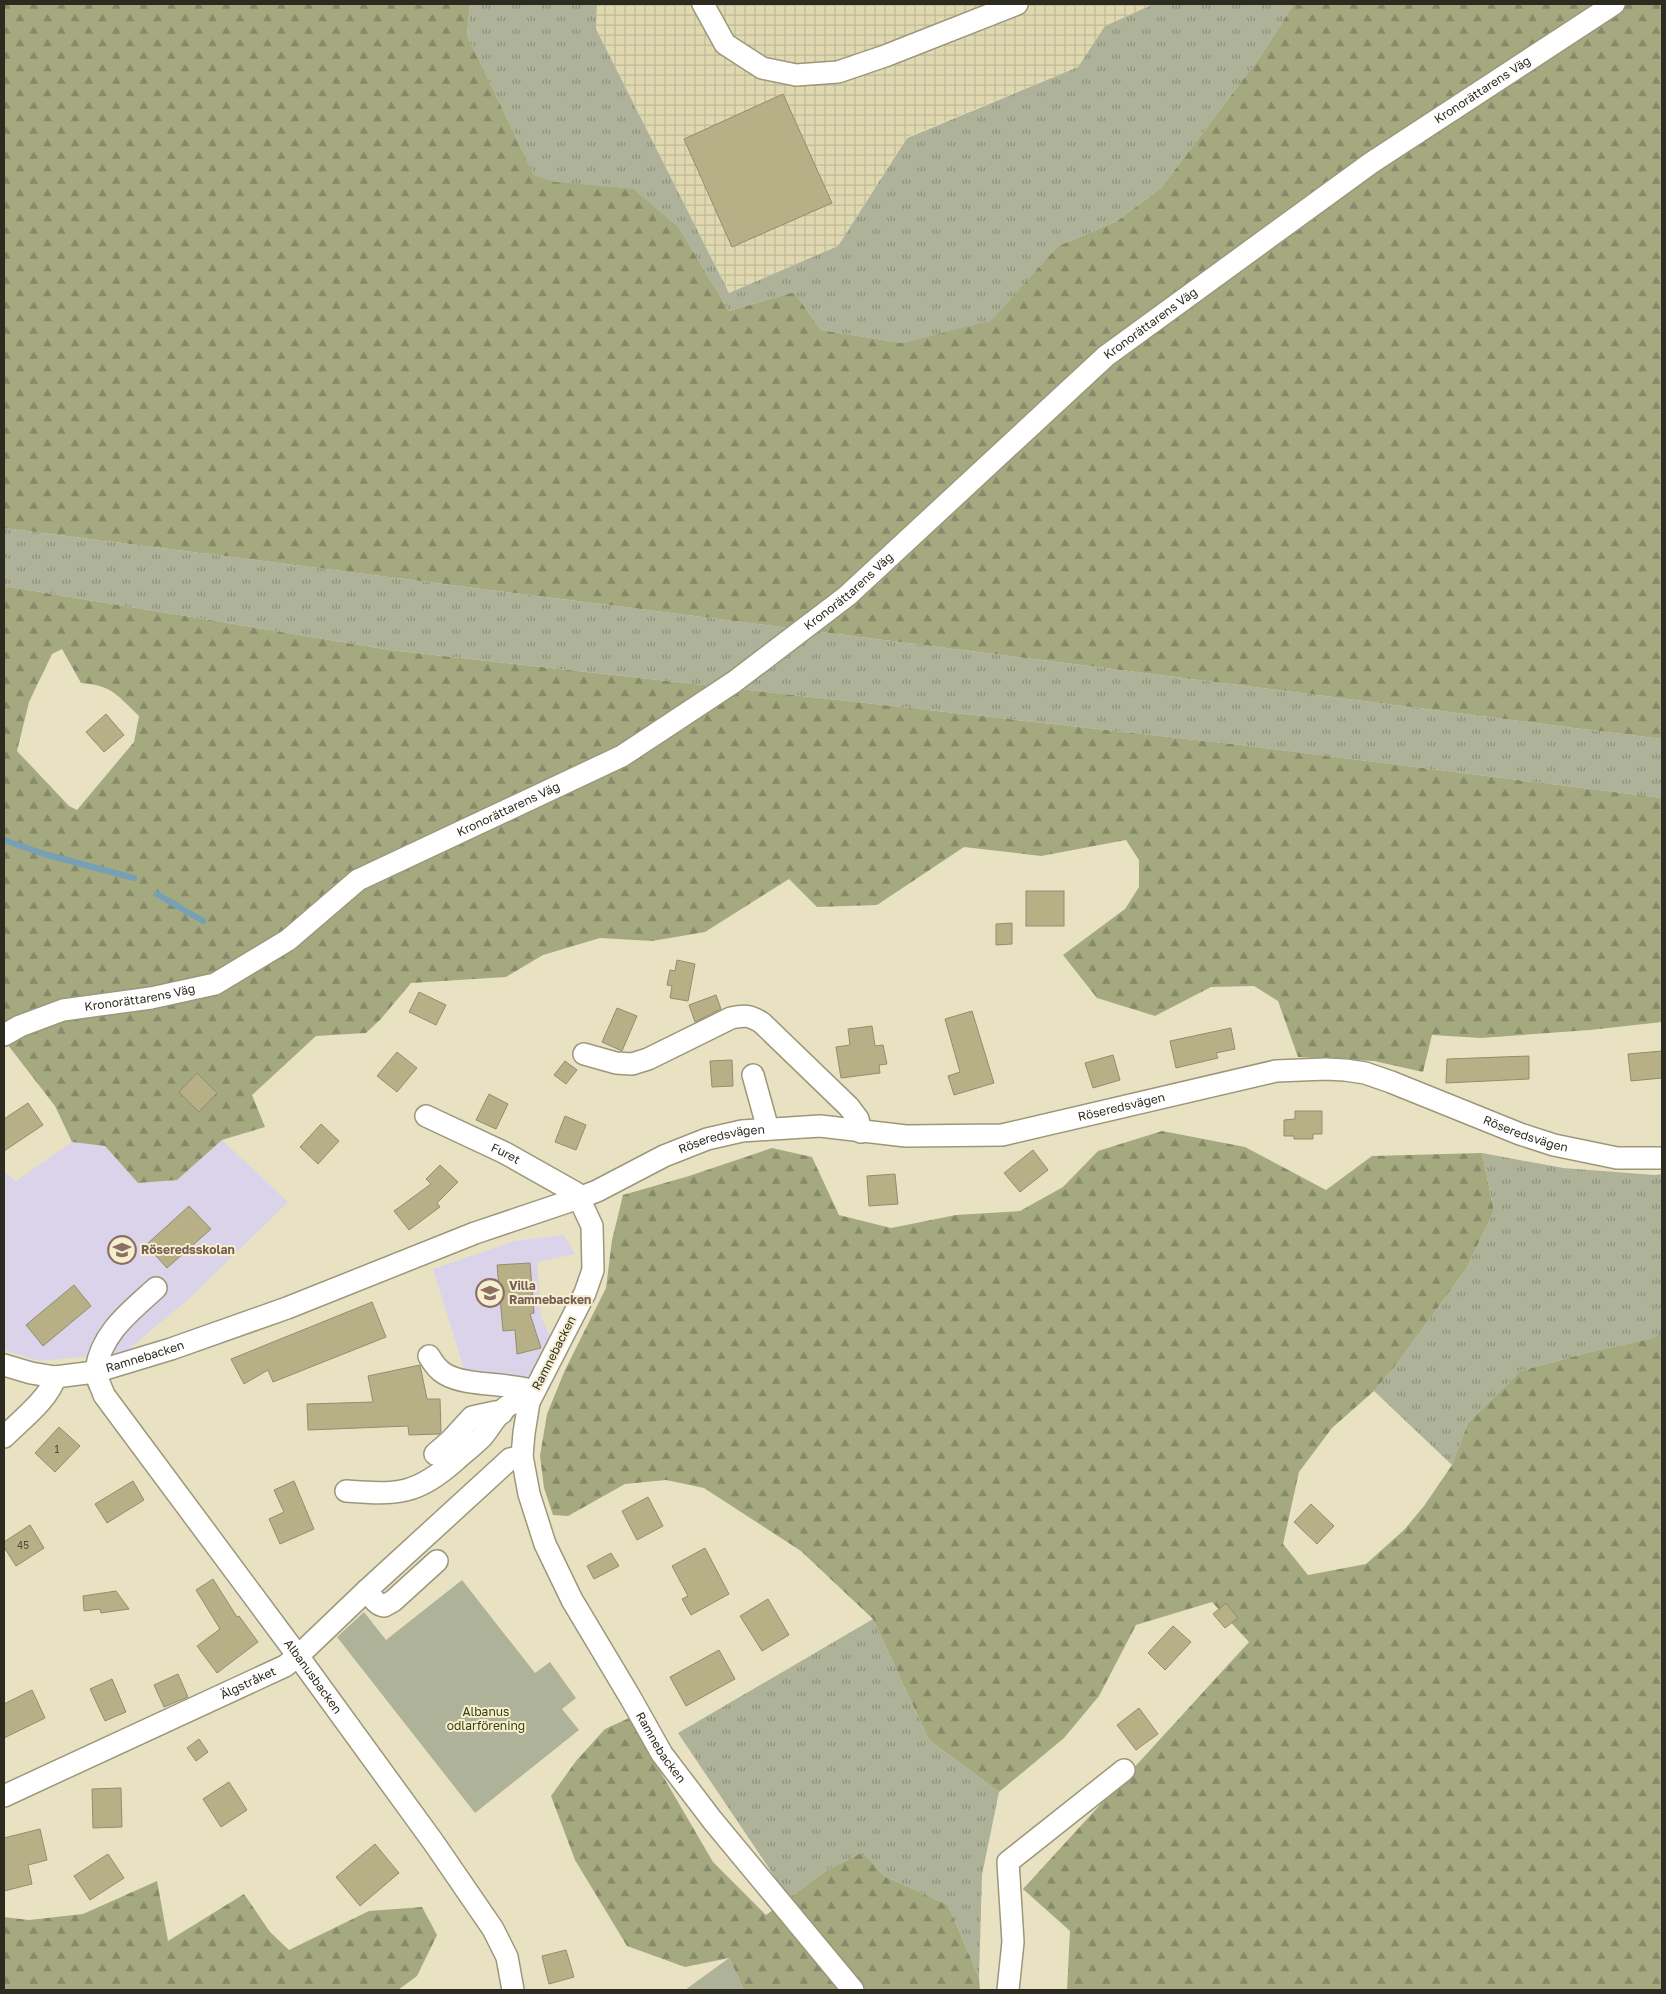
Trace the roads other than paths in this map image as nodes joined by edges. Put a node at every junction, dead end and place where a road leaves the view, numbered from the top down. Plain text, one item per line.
1 (703, 4) edge
2 (1017, 4) edge
3 (1614, 4) edge
4 (4, 1035) edge
5 (584, 1054) dead end
6 (753, 1075) dead end
7 (426, 1116) dead end
8 (768, 1129) junction
9 (861, 1132) junction
10 (1662, 1158) edge
11 (579, 1198) junction
12 (156, 1288) dead end
13 (428, 1356) dead end
14 (4, 1365) edge
15 (95, 1372) junction
16 (54, 1377) junction
17 (531, 1396) junction
18 (502, 1413) junction
19 (4, 1437) edge
20 (435, 1454) dead end
21 (522, 1456) junction
22 (346, 1491) dead end
23 (437, 1561) dead end
24 (367, 1590) junction
25 (298, 1656) junction
26 (1124, 1770) dead end
27 (4, 1796) edge
28 (513, 1990) edge
29 (853, 1990) edge
30 (1008, 1990) edge

1 - 2 street
3 - 4 street, Kronorättarens Väg
5 - 9 street
6 - 8 street
7 - 11 street, Furet
8 - 9 street, Röseredsvägen
8 - 11 street, Röseredsvägen
9 - 10 street, Röseredsvägen
11 - 15 street, Ramnebacken
11 - 17 street, Ramnebacken
12 - 15 street
13 - 17 street
14 - 16 street, Ramnebacken
15 - 16 street, Ramnebacken
15 - 25 street, Albanusbacken
16 - 19 street
17 - 18 street
17 - 21 street, Ramnebacken
18 - 20 street
18 - 22 street
21 - 24 street, Älgstråket
21 - 29 street, Ramnebacken
23 - 24 street
24 - 25 street, Älgstråket
25 - 27 street, Älgstråket
25 - 28 street, Albanusbacken
26 - 30 street

